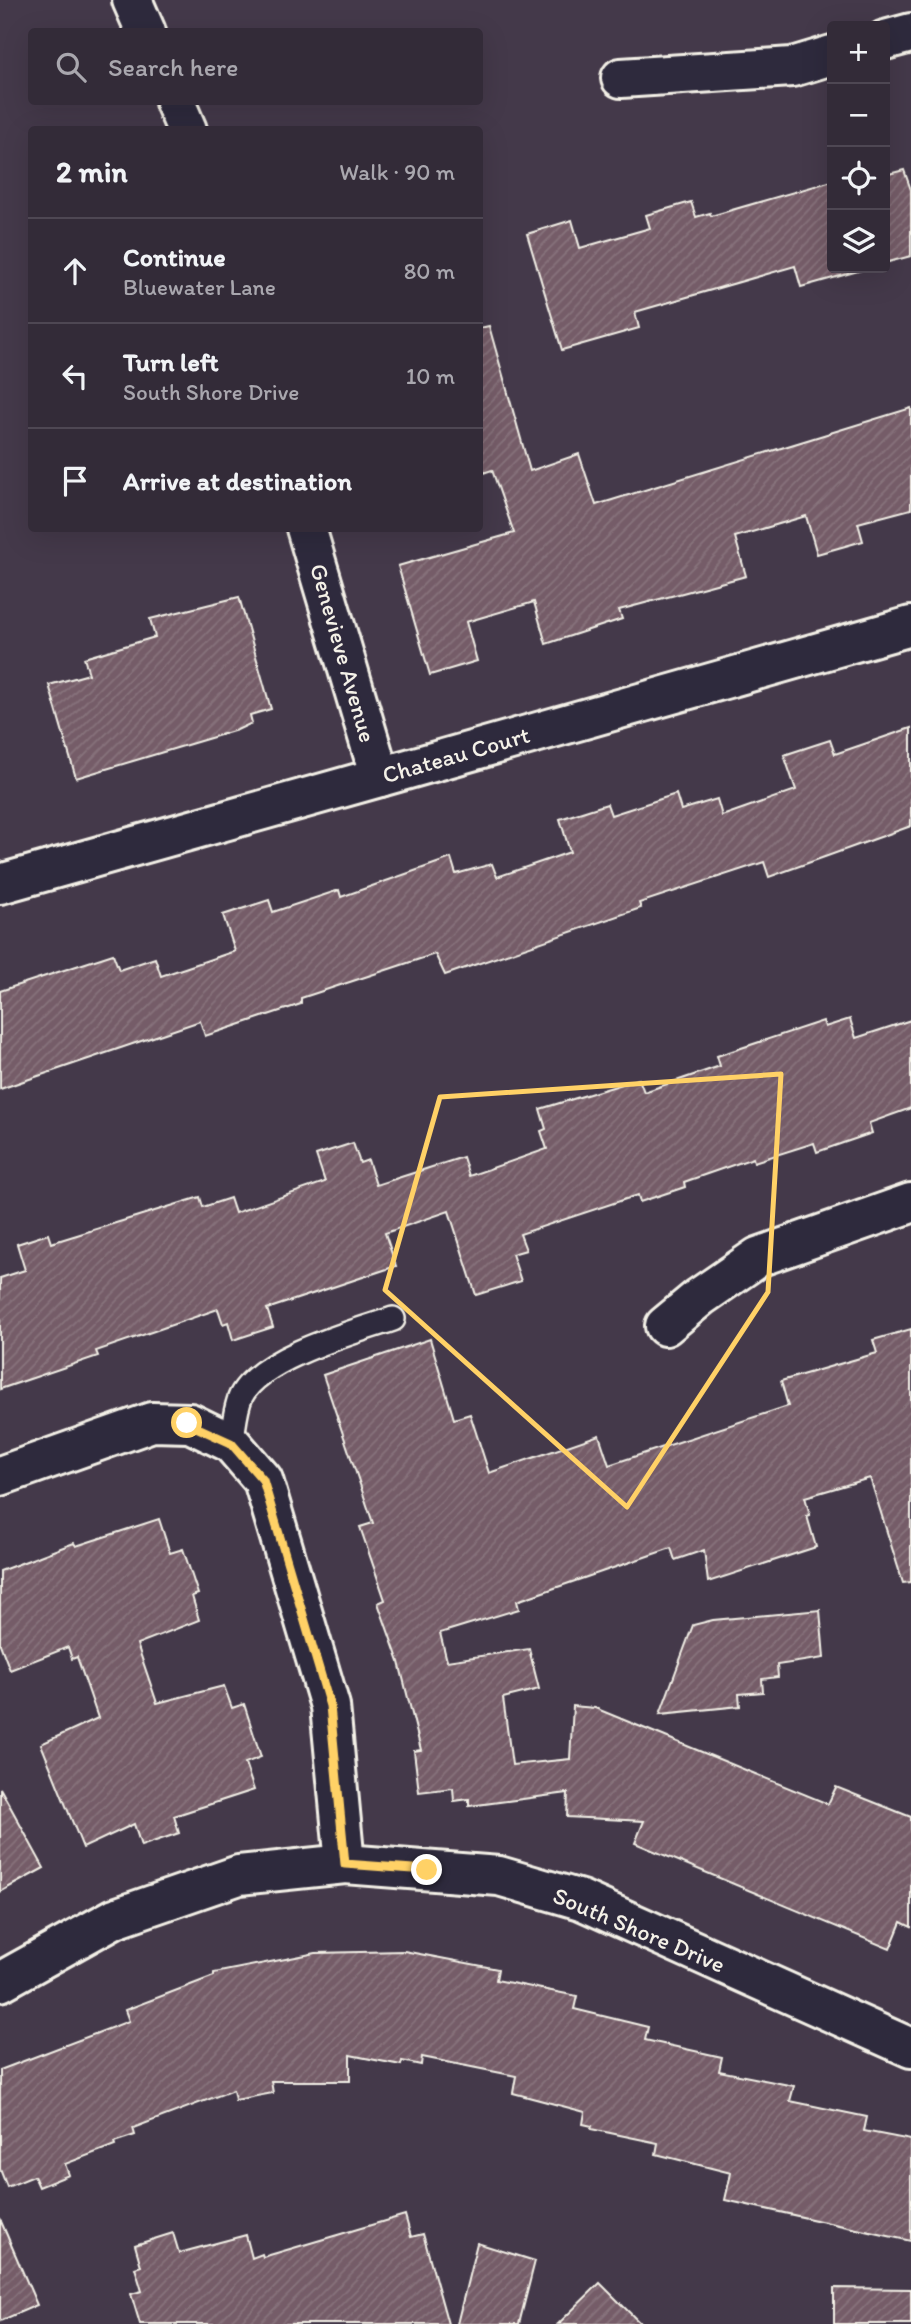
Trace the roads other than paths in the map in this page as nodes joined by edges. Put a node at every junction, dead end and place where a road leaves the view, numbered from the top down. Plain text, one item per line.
1 (132, 0) edge
2 (144, 28) edge
3 (911, 33) edge
4 (890, 39) edge
5 (827, 56) edge
6 (621, 78) dead end
7 (176, 105) edge
8 (185, 126) edge
9 (307, 532) edge
10 (911, 625) edge
11 (380, 778) junction
12 (0, 884) edge
13 (911, 1203) edge
14 (393, 1319) dead end
15 (665, 1326) dead end
16 (231, 1443) junction
17 (0, 1476) edge
18 (345, 1864) junction
19 (0, 1982) edge
20 (911, 2048) edge

1 - 2 street
3 - 4 street
5 - 6 street
7 - 8 street
9 - 11 street, Genevieve Avenue
10 - 11 street, Chateau Court
11 - 12 street, Chateau Court
13 - 15 street
14 - 16 lane
16 - 17 street
16 - 18 street
18 - 19 street, South Shore Drive
18 - 20 street, South Shore Drive

